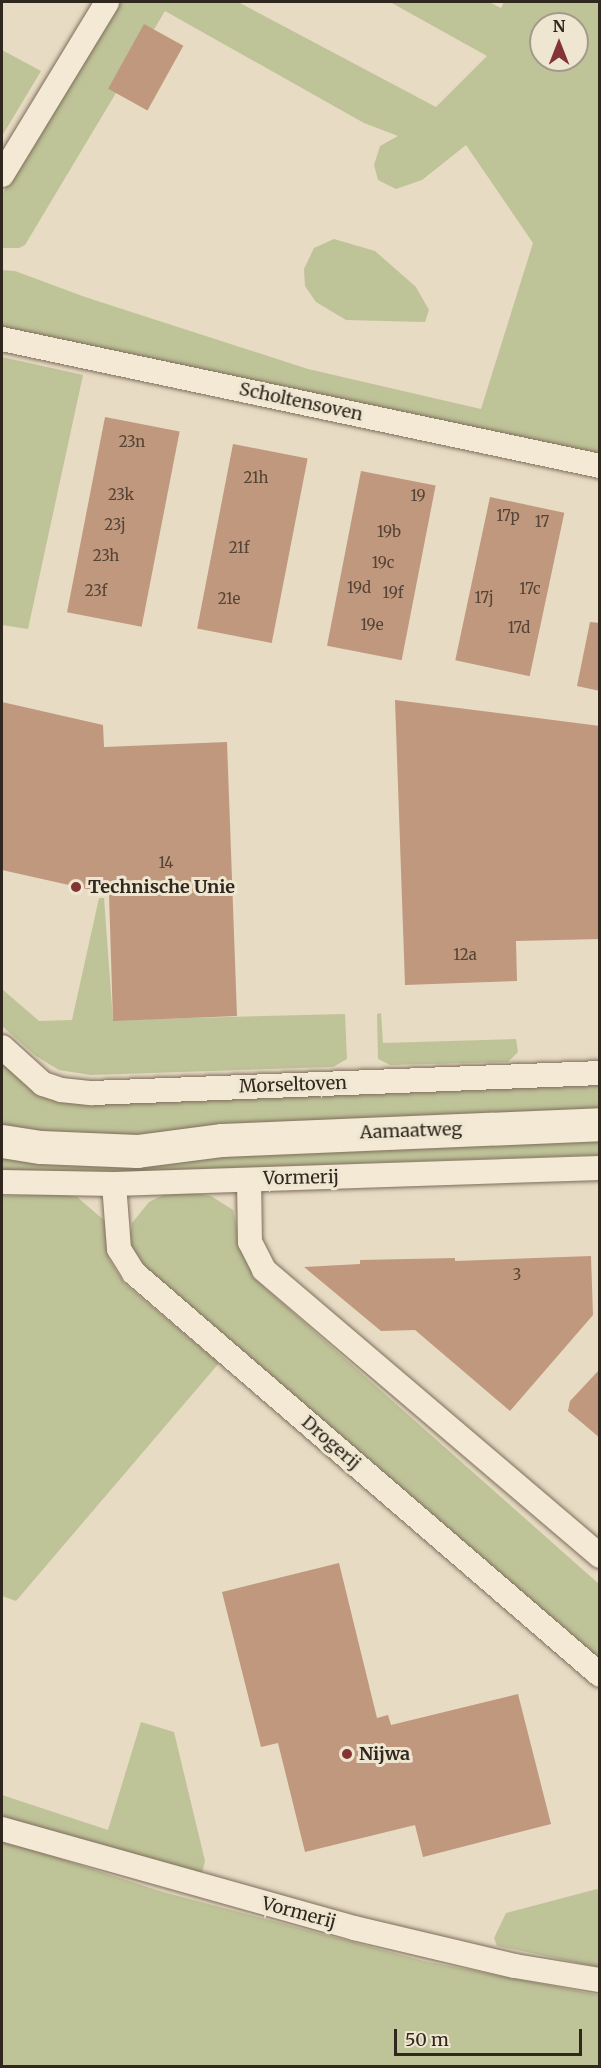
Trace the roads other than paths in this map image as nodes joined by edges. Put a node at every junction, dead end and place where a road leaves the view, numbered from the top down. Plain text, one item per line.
1 (107, 2) edge
2 (2, 175) edge
3 (2, 339) edge
4 (600, 466) edge
5 (2, 1047) edge
6 (600, 1073) edge
7 (2, 1118) edge
8 (600, 1124) edge
9 (222, 1140) junction
10 (2, 1141) edge
11 (600, 1167) edge
12 (249, 1180) junction
13 (2, 1182) edge
14 (114, 1184) junction
15 (600, 1556) edge
16 (600, 1675) edge
17 (2, 1829) edge
18 (600, 1980) edge

1 - 2 street
3 - 4 street, Scholtensoven
5 - 6 street, Morseltoven
7 - 9 main road, Aamaatweg
8 - 9 main road, Aamaatweg
9 - 10 main road, Aamaatweg
11 - 12 street, Vormerij
12 - 14 street, Vormerij
12 - 15 street
13 - 14 street, Vormerij
14 - 16 street, Drogerij
17 - 18 street, Vormerij

